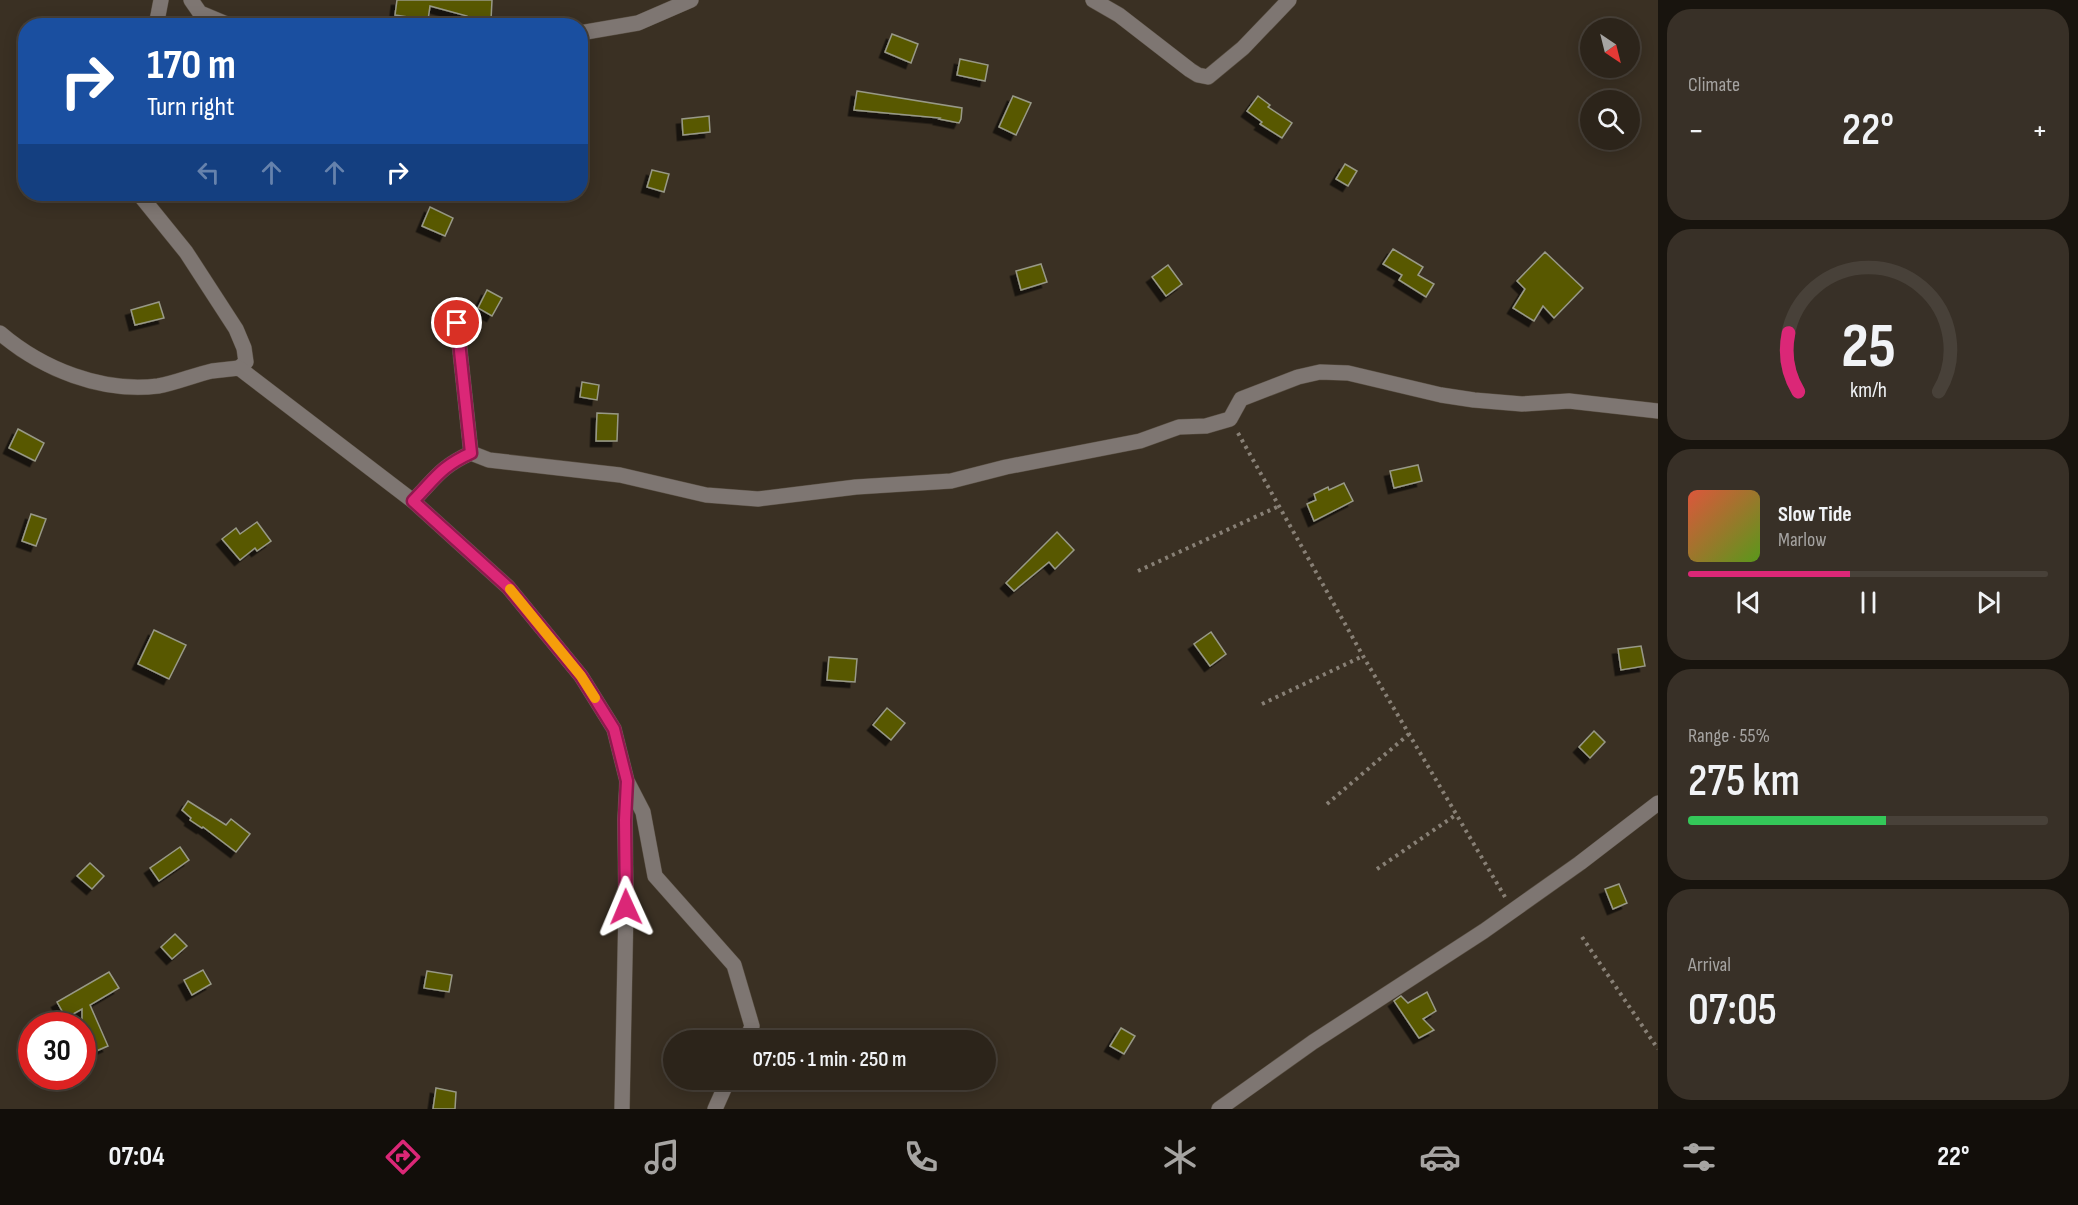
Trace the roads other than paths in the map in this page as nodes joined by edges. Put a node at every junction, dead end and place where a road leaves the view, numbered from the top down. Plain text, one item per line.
1 (161, 0) edge
2 (190, 0) edge
3 (691, 0) edge
4 (1093, 0) edge
5 (1289, 0) edge
6 (158, 18) edge
7 (212, 18) edge
8 (588, 32) edge
9 (145, 201) edge
10 (457, 323) dead end
11 (0, 333) edge
12 (239, 368) junction
13 (1658, 411) edge
14 (471, 453) junction
15 (413, 501) junction
16 (627, 781) junction
17 (1658, 803) edge
18 (750, 1030) edge
19 (724, 1090) edge
20 (622, 1109) edge
21 (715, 1109) edge
22 (1219, 1109) edge

1 - 6 street
2 - 7 street
3 - 8 street
4 - 5 street
9 - 12 street
10 - 14 street
11 - 12 street
12 - 15 street
13 - 14 street
14 - 15 street
15 - 16 street
16 - 18 street
16 - 20 street
17 - 22 street
19 - 21 street

